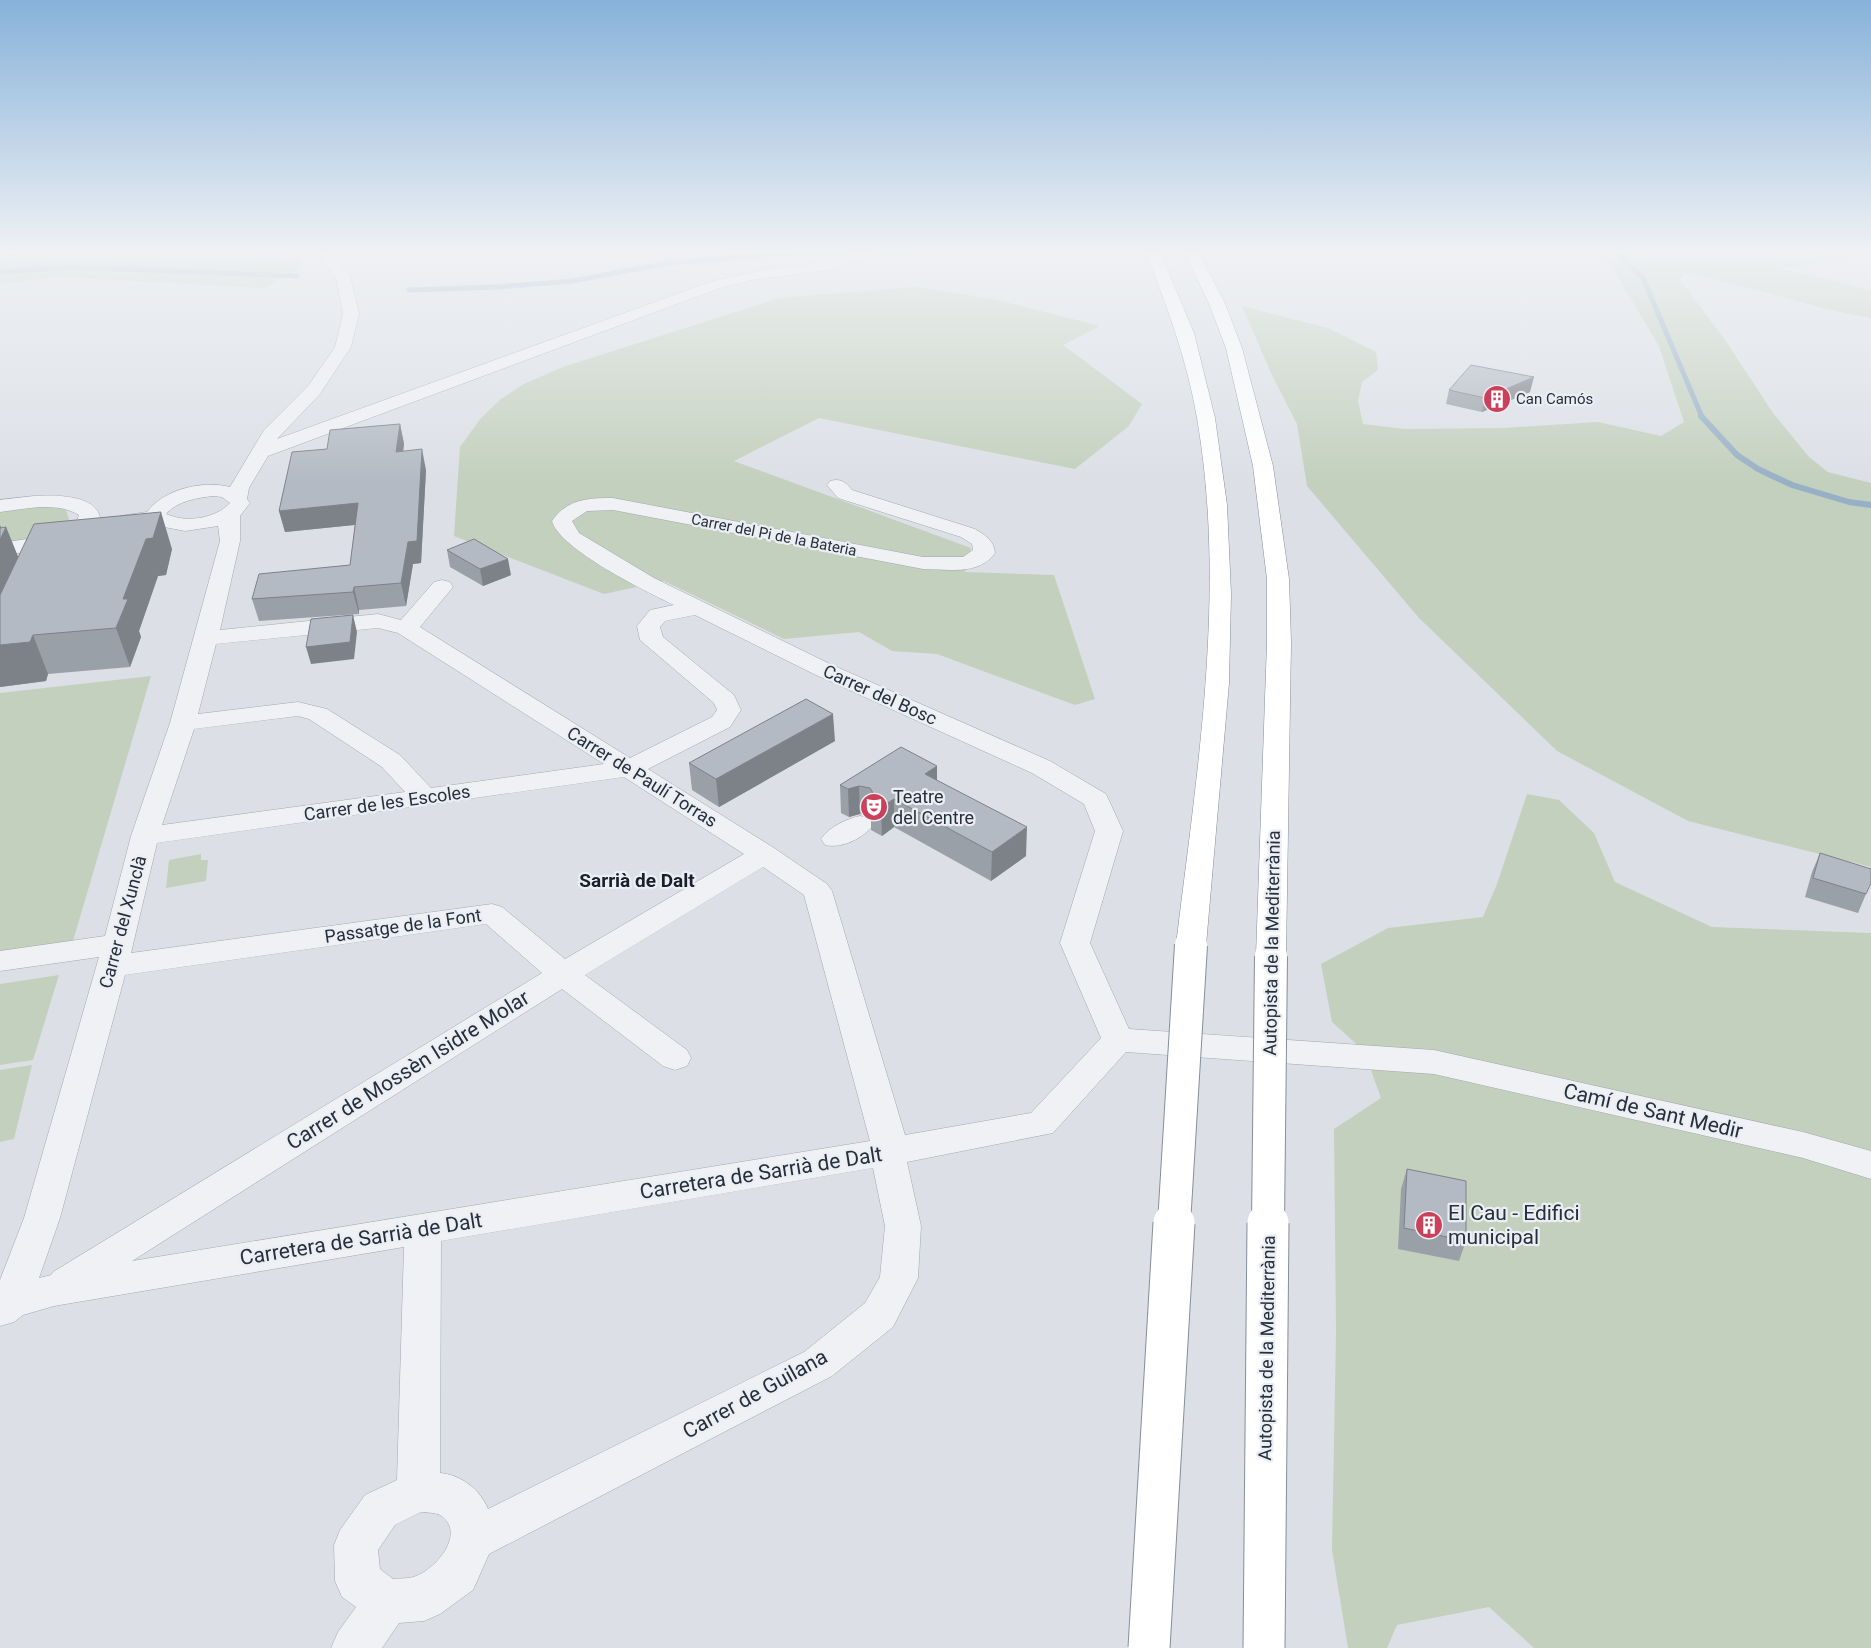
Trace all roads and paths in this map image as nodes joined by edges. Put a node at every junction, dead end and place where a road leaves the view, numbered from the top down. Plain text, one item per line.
1 (347, 329) edge
2 (598, 329) edge
3 (1184, 329) edge
4 (1227, 329) edge
5 (293, 411) junction
6 (368, 414) junction
7 (260, 452) junction
8 (250, 471) junction
9 (836, 484) dead end
10 (200, 491) junction
11 (0, 506) edge
12 (234, 506) junction
13 (162, 510) junction
14 (87, 519) junction
15 (186, 525) junction
16 (230, 541) junction
17 (43, 543) junction
18 (0, 549) edge
19 (32, 568) edge
20 (442, 587) dead end
21 (699, 608) junction
22 (406, 628) junction
23 (206, 638) junction
24 (183, 723) junction
25 (628, 769) junction
26 (425, 798) junction
27 (860, 824) dead end
28 (145, 836) junction
29 (834, 838) dead end
30 (764, 854) junction
31 (115, 955) junction
32 (0, 961) edge
33 (563, 974) junction
34 (1118, 1040) junction
35 (675, 1058) dead end
36 (887, 1152) junction
37 (1871, 1165) edge
38 (423, 1229) junction
39 (54, 1290) junction
40 (6, 1306) edge
41 (418, 1492) junction
42 (473, 1539) junction
43 (387, 1602) junction
44 (354, 1648) edge
45 (1149, 1648) edge
46 (1264, 1648) edge

1 - 5 street, Carrer del Xunclà
2 - 6 street
3 - 45 highway, bridge
4 - 46 highway, Autopista de la Mediterrània, bridge
5 - 6 street
5 - 7 street, Carrer del Xunclà
6 - 7 street
7 - 8 street, Carrer del Xunclà
8 - 10 street
8 - 12 street, Carrer del Xunclà
9 - 21 street, Carrer del Pi de la Bateria
10 - 12 street
10 - 13 street
11 - 14 street
12 - 15 street
12 - 16 street, Carrer del Xunclà
13 - 14 street
13 - 15 street
14 - 17 street
15 - 16 street
16 - 23 street, Carrer del Xunclà
17 - 18 street
17 - 19 street
20 - 22 street
21 - 25 street
21 - 34 street, Carrer del Bosc
22 - 23 street, Carrer de Paulí Torras
22 - 25 street, Carrer de Paulí Torras
23 - 24 street, Carrer del Xunclà
24 - 26 street
24 - 28 street, Carrer del Xunclà
25 - 26 street, Carrer de les Escoles
25 - 30 street, Carrer de Paulí Torras
26 - 28 street, Carrer de les Escoles
27 - 29 street
28 - 31 street, Carrer del Xunclà
30 - 33 street, Carrer de Mossèn Isidre Molar
30 - 36 street, Carrer de Paulí Torras
31 - 32 street, Passatge de la Font
31 - 33 street, Passatge de la Font
31 - 40 street, Carrer del Xunclà
33 - 35 street, Passatge de la Font
33 - 39 street, Carrer de Mossèn Isidre Molar
34 - 36 street, Carretera de Sarrià de Dalt
34 - 37 street, Camí de Sant Medir
36 - 38 street, Carretera de Sarrià de Dalt
36 - 42 street, Carrer de Guilana
38 - 39 street, Carretera de Sarrià de Dalt
38 - 41 street
39 - 40 street
41 - 42 street
41 - 43 street
42 - 43 street
43 - 44 street

